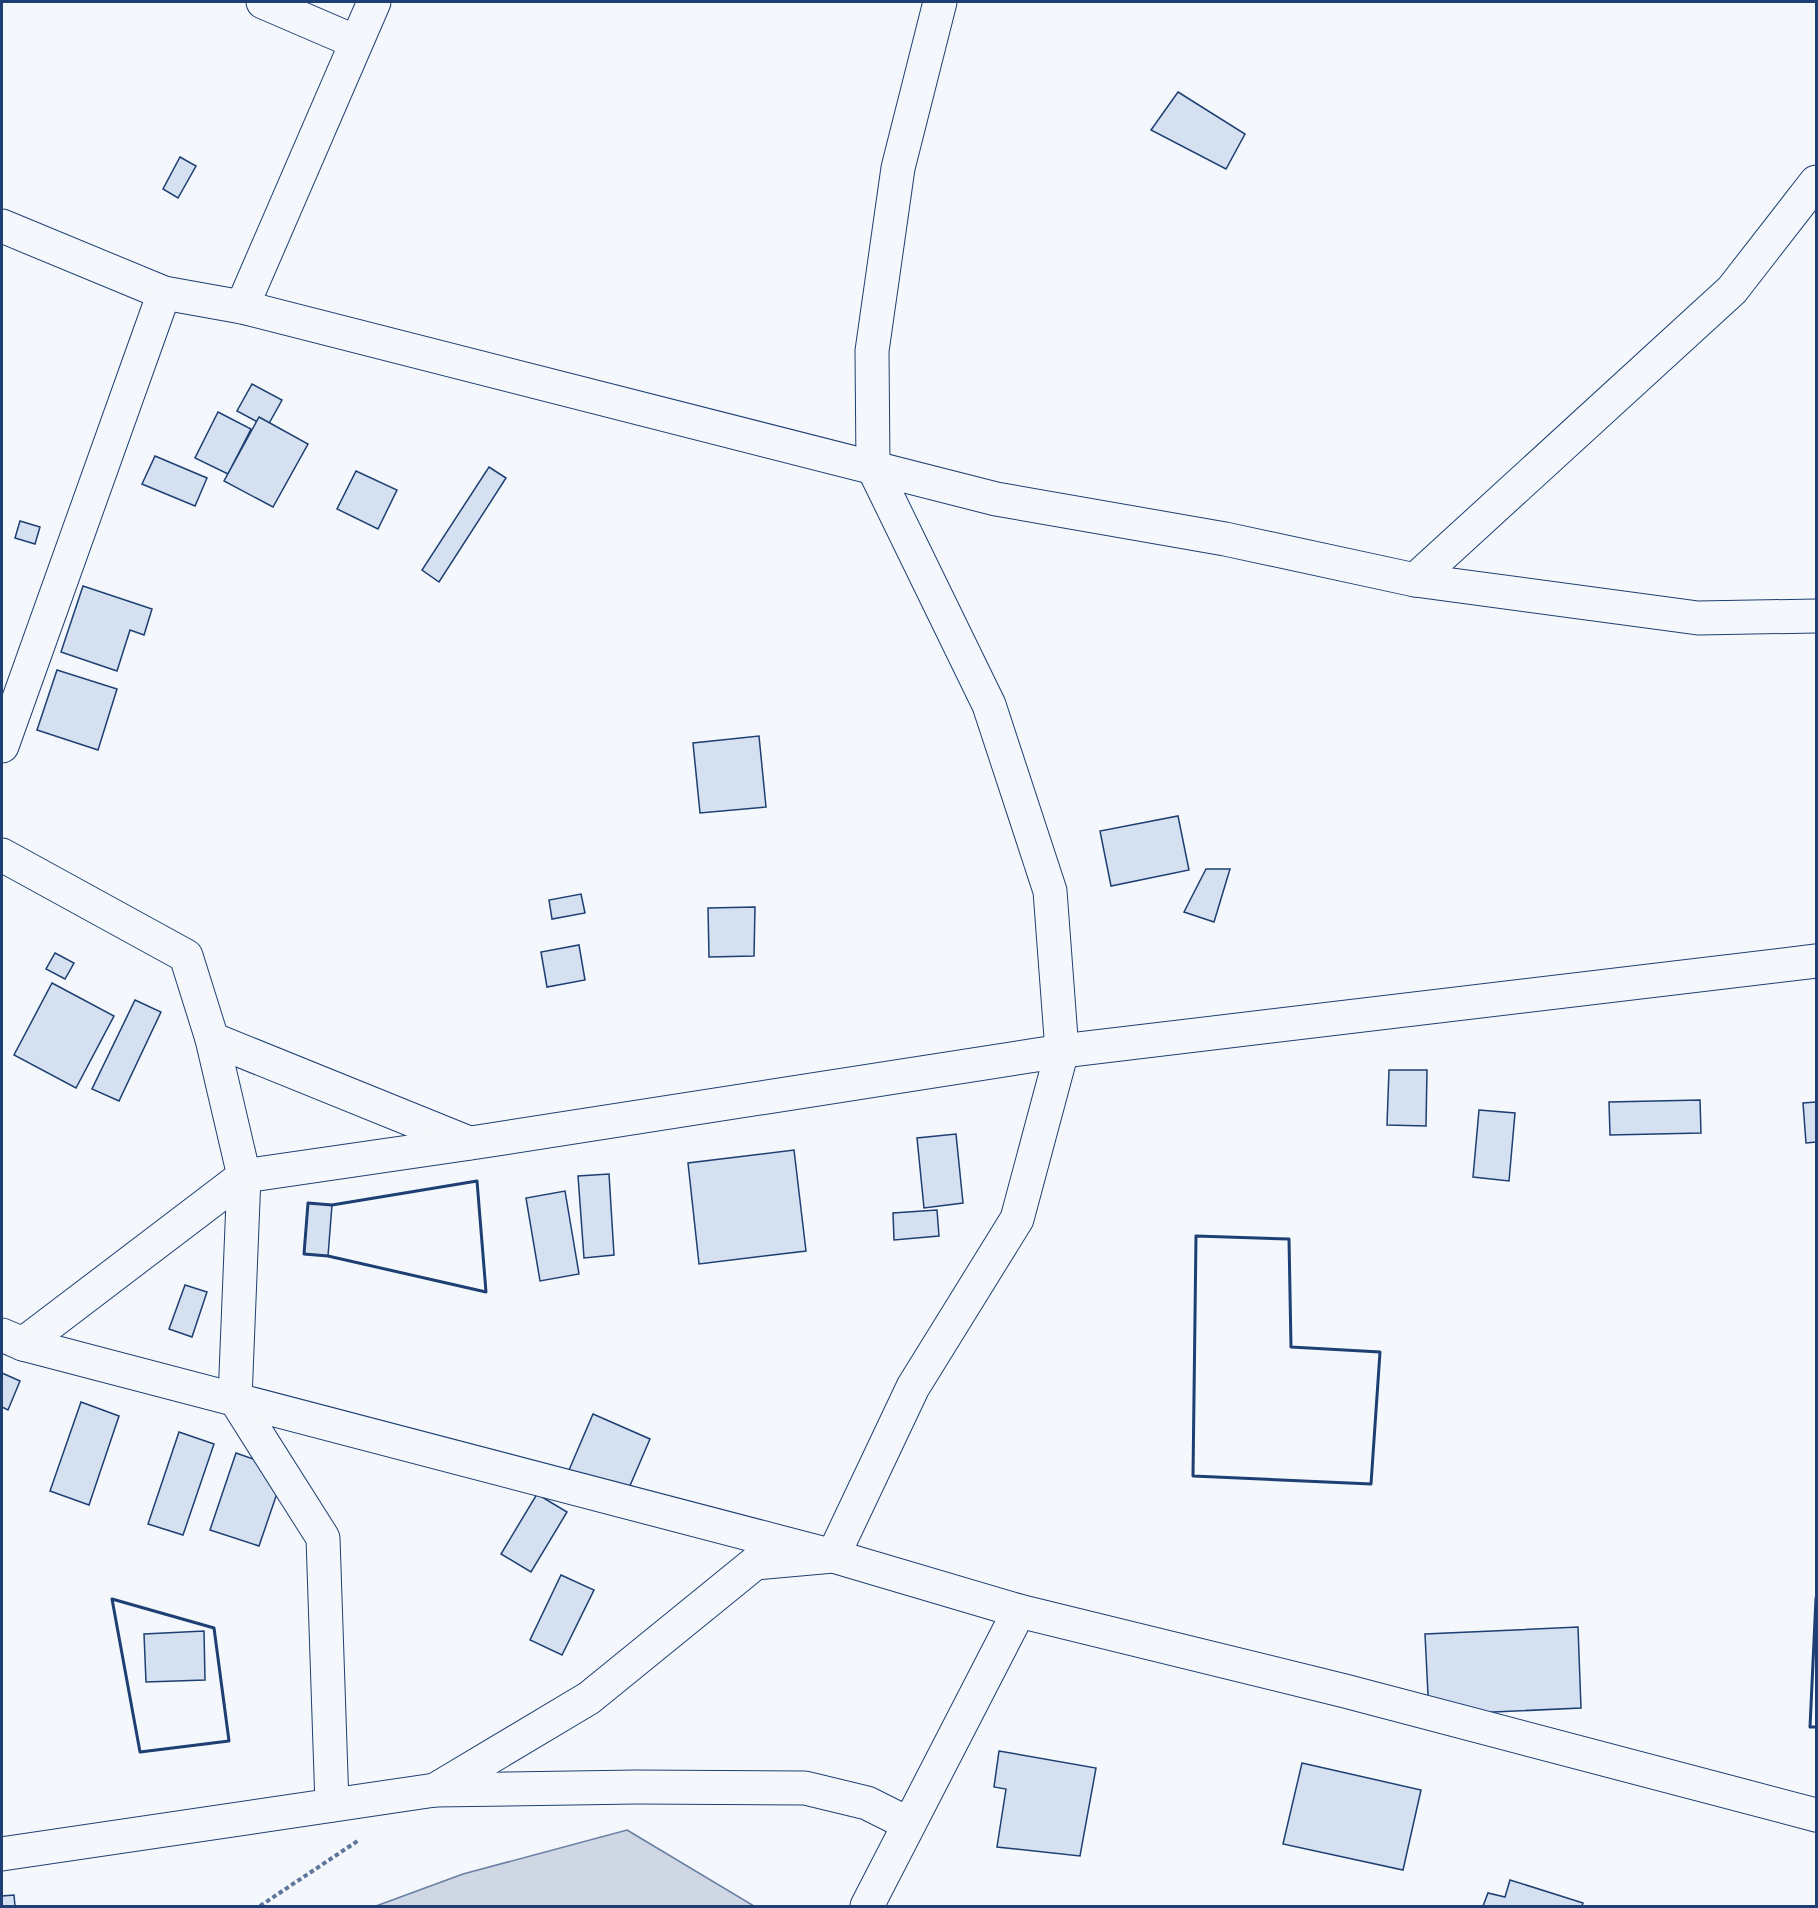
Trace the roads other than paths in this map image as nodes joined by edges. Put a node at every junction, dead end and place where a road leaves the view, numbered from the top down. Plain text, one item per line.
1 (263, 2) edge
2 (374, 2) edge
3 (940, 2) edge
4 (356, 42) junction
5 (1816, 182) edge
6 (2, 226) edge
7 (164, 293) junction
8 (242, 307) junction
9 (873, 467) junction
10 (1415, 580) junction
11 (1816, 616) edge
12 (2, 746) edge
13 (2, 855) edge
14 (1816, 961) edge
15 (212, 1039) junction
16 (1062, 1051) junction
17 (471, 1143) junction
18 (244, 1176) junction
19 (12, 1340) edge
20 (234, 1399) junction
21 (833, 1556) junction
22 (1019, 1611) junction
23 (435, 1790) junction
24 (332, 1805) junction
25 (1816, 1815) edge
26 (907, 1827) junction
27 (2, 1854) edge
28 (867, 1906) edge

1 - 4 street
2 - 4 street
3 - 9 street
4 - 8 street
5 - 10 street
6 - 7 street
7 - 8 street
7 - 12 street
8 - 9 street
9 - 10 street
9 - 16 street
10 - 11 street
13 - 15 street
14 - 16 street
15 - 17 street
15 - 18 street
16 - 17 street
16 - 21 street
17 - 18 street
18 - 19 street
18 - 20 street
19 - 20 street
20 - 21 street
20 - 24 street
21 - 22 street
21 - 23 street
22 - 25 street
22 - 26 street
23 - 24 street
23 - 26 street
24 - 27 street
26 - 28 street

